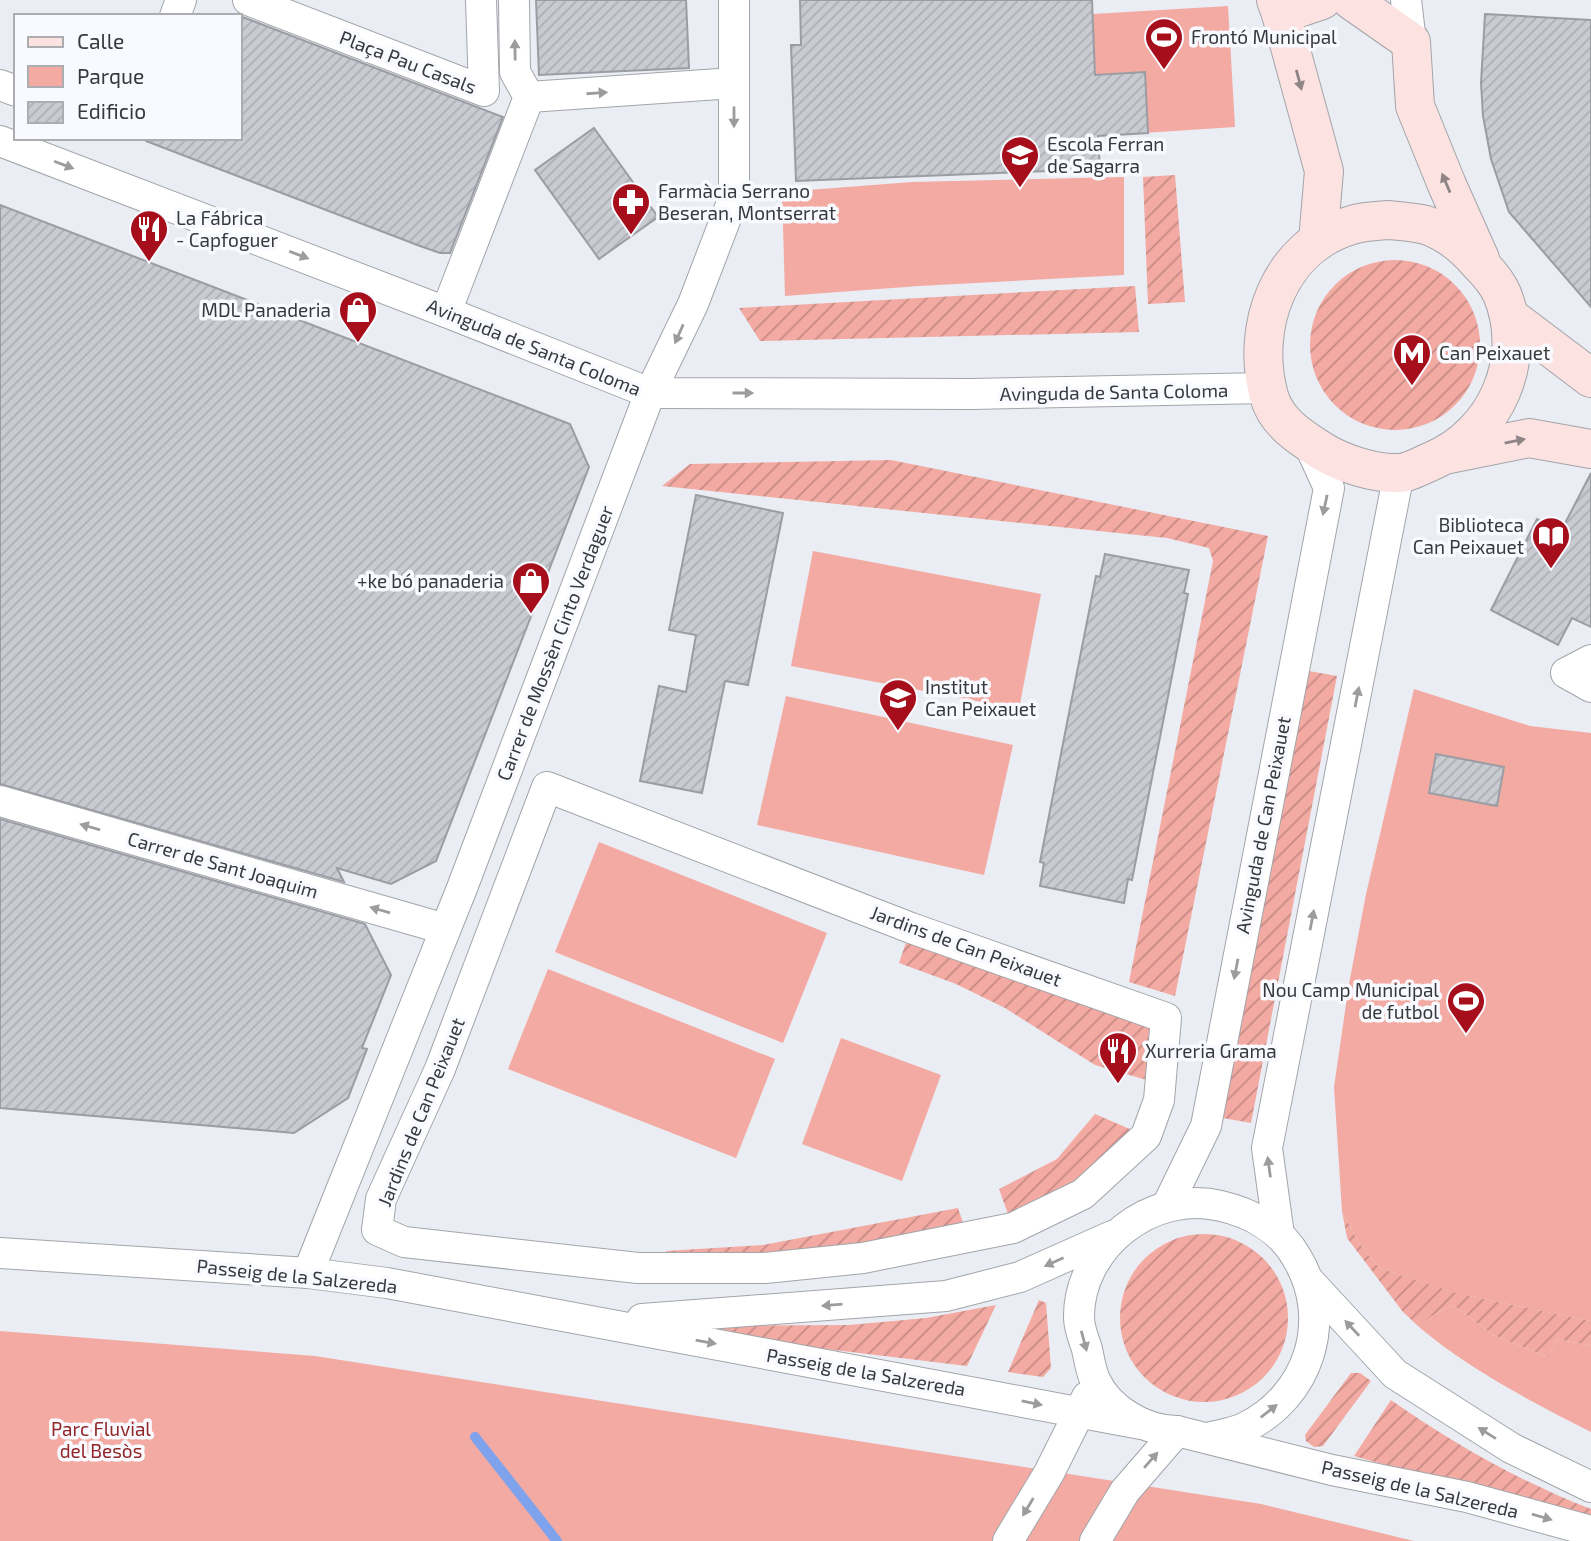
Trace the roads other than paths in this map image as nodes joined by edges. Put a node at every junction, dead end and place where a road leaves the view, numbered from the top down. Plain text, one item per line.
1 (248, 0) edge
2 (481, 0) edge
3 (514, 0) edge
4 (734, 0) edge
5 (1322, 0) edge
6 (1351, 0) edge
7 (1406, 0) edge
8 (1278, 7) edge
9 (1411, 42) junction
10 (734, 83) junction
11 (528, 97) junction
12 (0, 141) edge
13 (1318, 241) junction
14 (1484, 268) junction
15 (446, 312) junction
16 (1510, 317) junction
17 (1591, 378) edge
18 (1266, 388) junction
19 (650, 393) junction
20 (1308, 442) junction
21 (1591, 449) edge
22 (1448, 454) junction
23 (1399, 473) junction
24 (1591, 660) edge
25 (1591, 687) edge
26 (0, 801) edge
27 (445, 929) junction
28 (1166, 1018) joint
29 (1167, 1206) junction
30 (1116, 1235) junction
31 (1279, 1235) junction
32 (0, 1253) edge
33 (308, 1273) junction
34 (1309, 1281) junction
35 (591, 1321) junction
36 (1096, 1381) junction
37 (1079, 1413) junction
38 (1141, 1424) junction
39 (1177, 1431) junction
40 (1208, 1437) junction
41 (1591, 1488) edge
42 (1591, 1531) edge
43 (1008, 1541) edge
44 (1095, 1541) edge

1 - 2 street, Plaça Pau Casals
11 -> 3 street
4 - 10 street, Carrer de Mossèn Cinto Verdaguer
5 - 8 street
6 - 9 street
7 - 9 street
8 -> 13 street
14 -> 9 street
11 -> 10 street
10 -> 19 street, Carrer de Mossèn Cinto Verdaguer
11 - 15 street
12 -> 15 street, Avinguda de Santa Coloma
13 - 14 street
13 - 18 street
14 - 16 street
15 - 19 street, Avinguda de Santa Coloma
16 - 17 street
16 - 22 street
19 -> 18 street, Avinguda de Santa Coloma
18 - 20 street
19 - 27 street, Carrer de Mossèn Cinto Verdaguer
20 - 23 street
20 -> 29 street, Avinguda de Can Peixauet
22 -> 21 street
22 - 23 street
31 -> 23 street
24 - 25 street
27 -> 26 street, Carrer de Sant Joaquim
27 - 33 street, Carrer de Mossèn Cinto Verdaguer
28 - 28 street, Jardins de Can Peixauet
29 - 30 street
29 - 31 street
30 -> 35 street, Passeig de la Salzereda
30 -> 36 street
31 - 34 street
32 - 33 street, Passeig de la Salzereda
33 - 35 street, Passeig de la Salzereda
40 -> 34 street
41 -> 34 street
35 -> 37 street, Passeig de la Salzereda
36 - 37 street
36 - 38 street
37 - 38 street, Passeig de la Salzereda
37 -> 43 street
38 - 39 street
39 - 40 street
44 -> 39 street
40 -> 42 street, Passeig de la Salzereda

